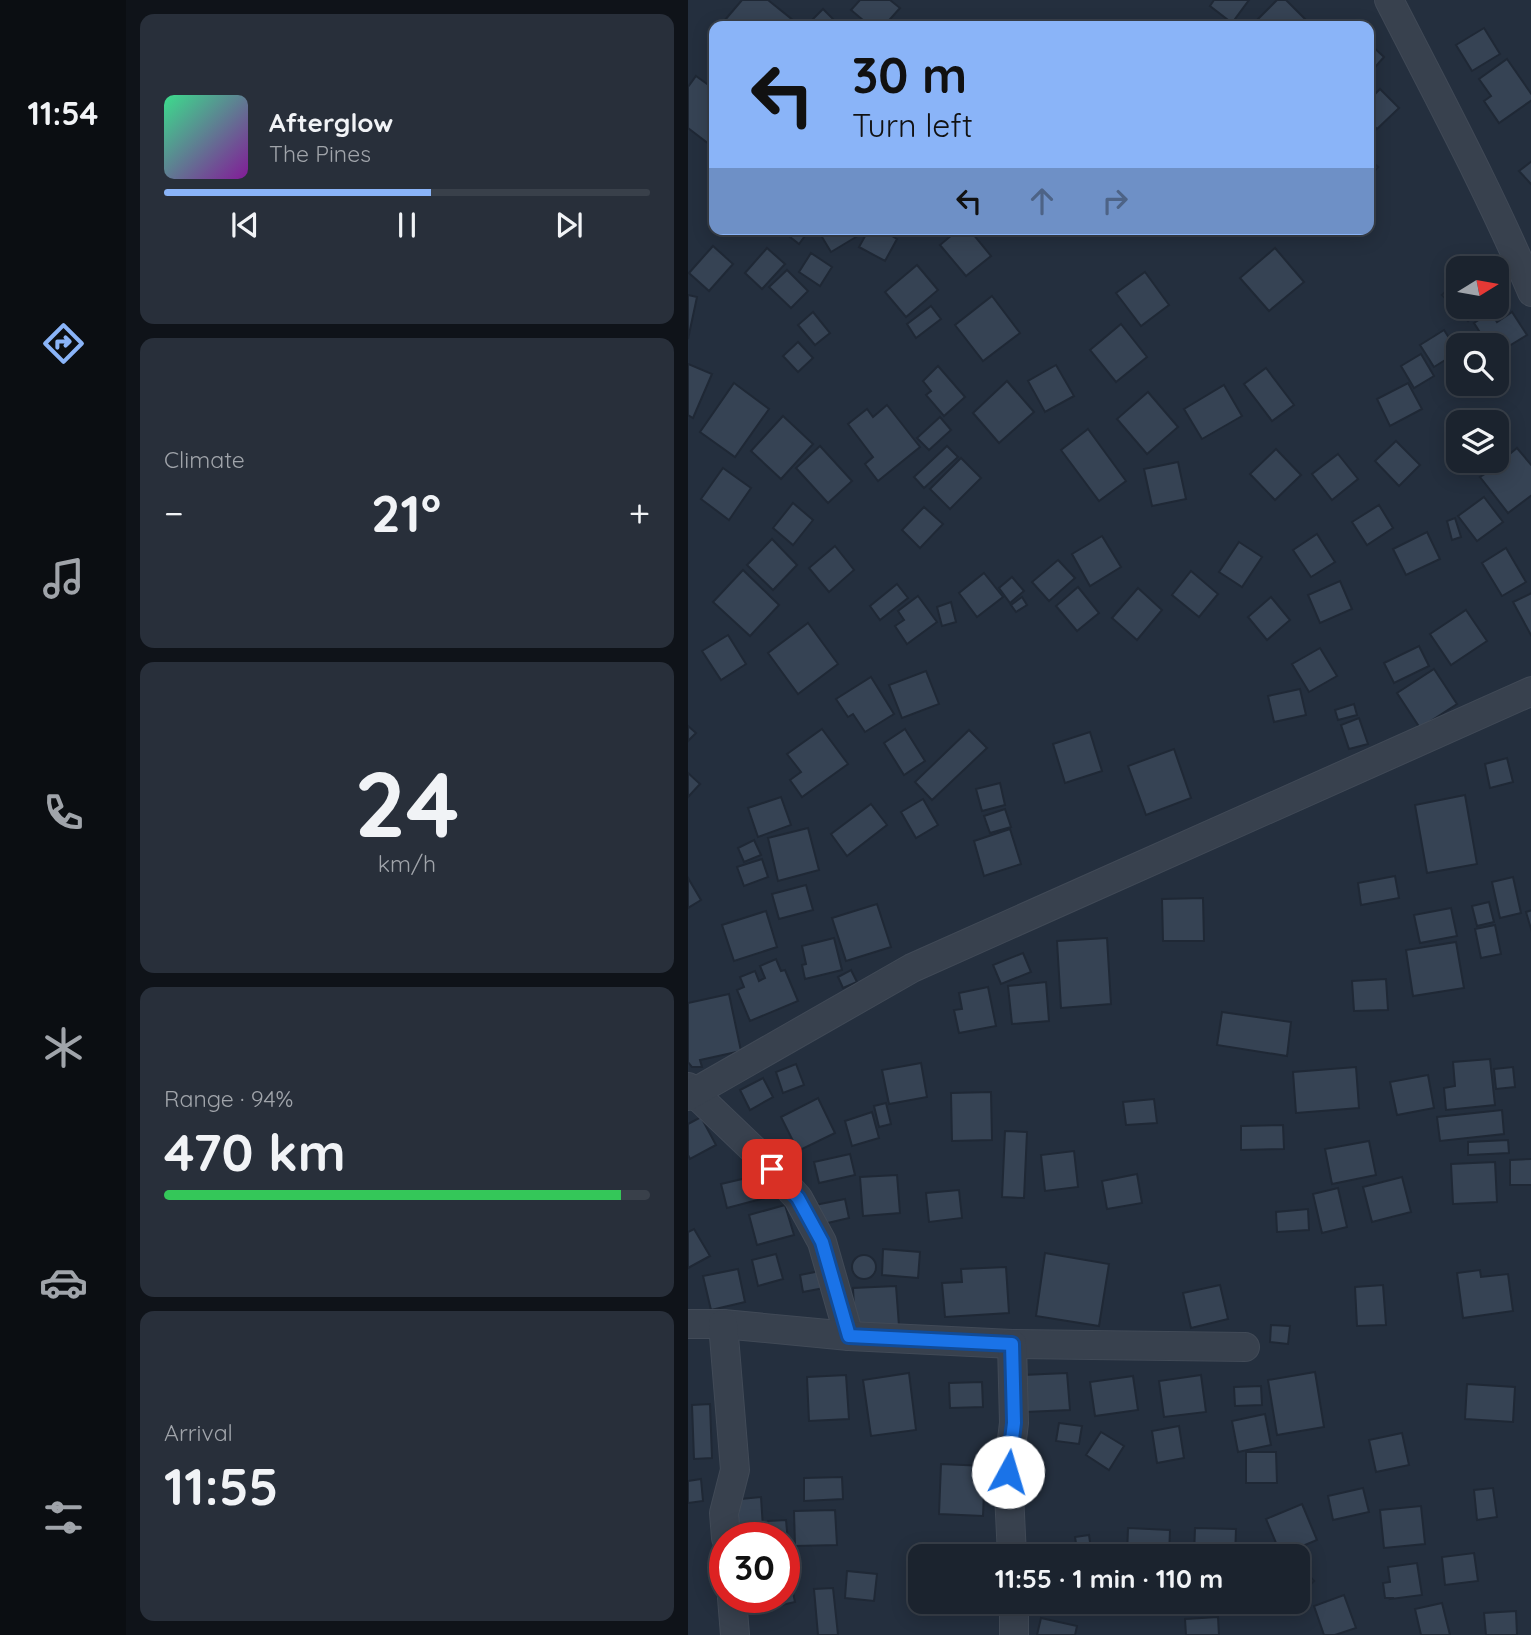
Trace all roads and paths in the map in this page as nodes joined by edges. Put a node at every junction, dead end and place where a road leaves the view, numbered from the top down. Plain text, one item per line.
1 (1389, 0) edge
2 (1531, 292) edge
3 (1531, 691) edge
4 (690, 1092) edge
5 (688, 1324) edge
6 (723, 1324) junction
7 (849, 1336) junction
8 (1012, 1344) junction
9 (1245, 1347) dead end
10 (725, 1522) edge
11 (1011, 1544) edge
12 (733, 1613) edge
13 (1014, 1614) edge
14 (735, 1635) edge
15 (1014, 1635) edge

1 - 2 street
3 - 4 street
4 - 7 street
5 - 6 street
6 - 7 street
6 - 10 street
7 - 8 street
8 - 9 street
8 - 11 street
12 - 14 street
13 - 15 street

